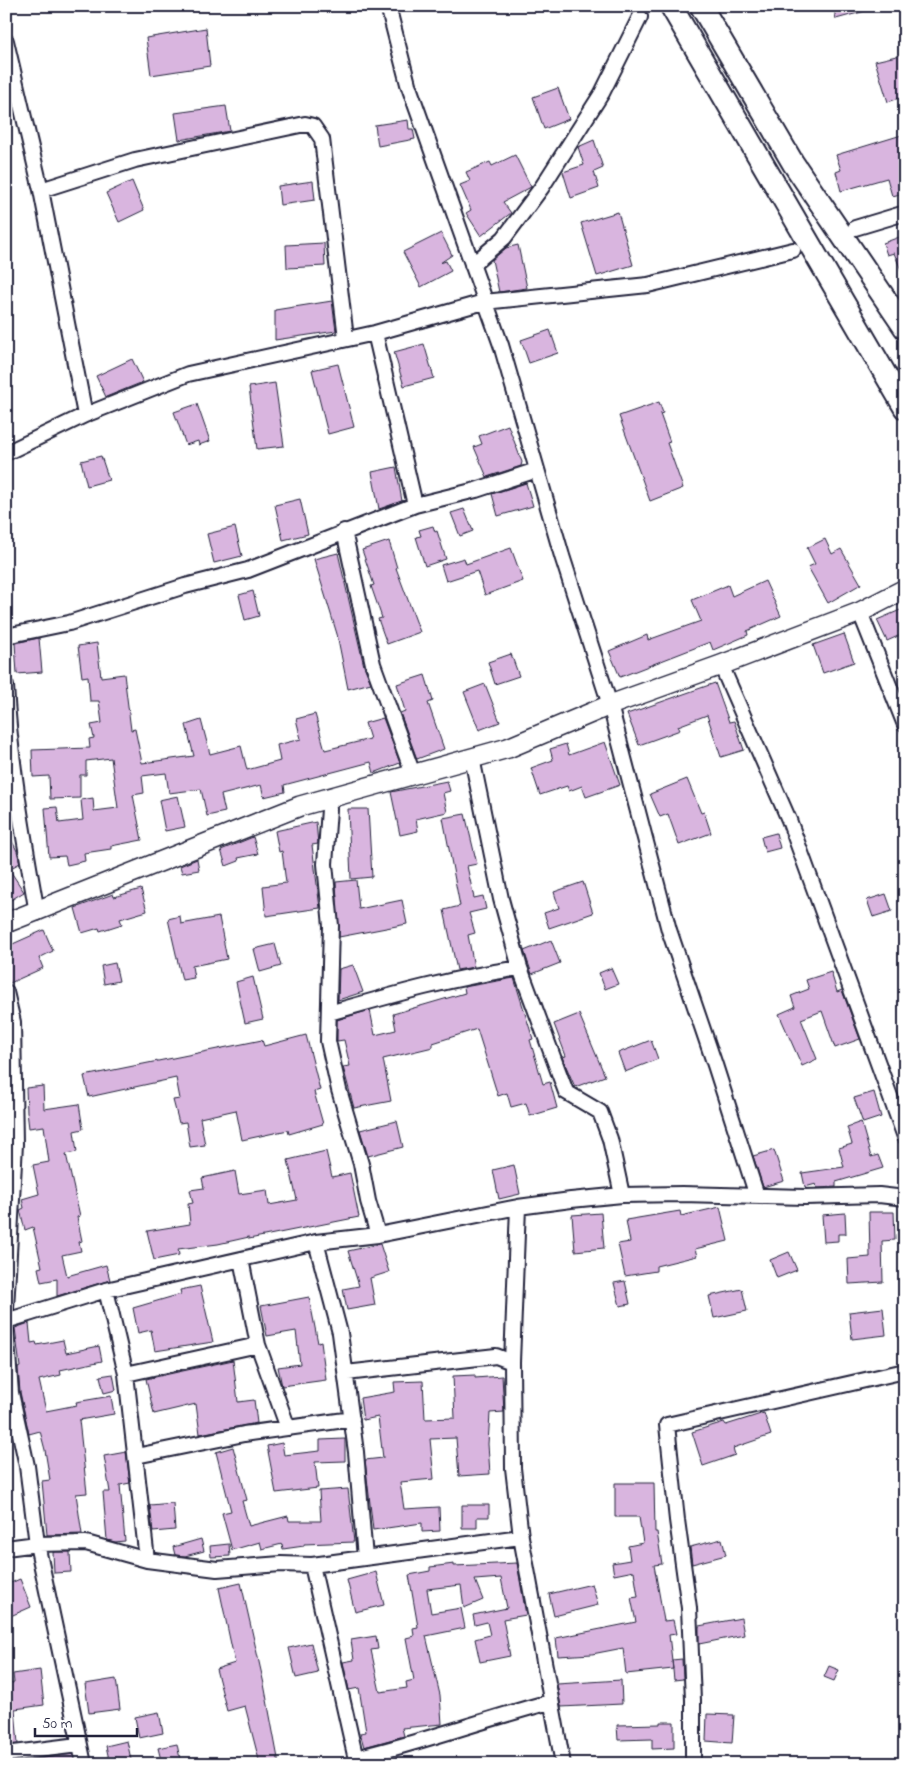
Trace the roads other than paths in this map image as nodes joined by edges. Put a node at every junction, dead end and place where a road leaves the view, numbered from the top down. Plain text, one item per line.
1 (388, 6) edge
2 (671, 6) edge
3 (701, 6) edge
4 (640, 17) dead end
5 (6, 41) edge
6 (9, 62) edge
7 (41, 190) junction
8 (905, 213) edge
9 (855, 228) dead end
10 (793, 250) dead end
11 (472, 265) junction
12 (484, 302) junction
13 (905, 328) edge
14 (375, 332) junction
15 (346, 338) junction
16 (905, 408) edge
17 (85, 415) junction
18 (6, 453) edge
19 (537, 470) junction
20 (415, 505) junction
21 (344, 531) junction
22 (905, 589) edge
23 (860, 612) junction
24 (6, 636) edge
25 (721, 665) junction
26 (6, 686) edge
27 (610, 705) junction
28 (905, 725) edge
29 (7, 726) edge
30 (472, 758) junction
31 (413, 774) junction
32 (327, 798) junction
33 (37, 913) junction
34 (6, 923) edge
35 (520, 968) junction
36 (6, 992) edge
37 (329, 1013) junction
38 (905, 1137) edge
39 (622, 1195) junction
40 (757, 1196) junction
41 (905, 1198) edge
42 (518, 1207) junction
43 (378, 1235) junction
44 (316, 1242) junction
45 (241, 1259) junction
46 (106, 1290) junction
47 (6, 1309) edge
48 (6, 1321) edge
49 (6, 1329) edge
50 (258, 1345) junction
51 (512, 1362) junction
52 (905, 1371) edge
53 (346, 1373) junction
54 (126, 1374) junction
55 (352, 1419) junction
56 (288, 1428) junction
57 (136, 1456) junction
58 (521, 1537) junction
59 (37, 1544) junction
60 (6, 1548) edge
61 (365, 1558) junction
62 (147, 1560) junction
63 (312, 1565) junction
64 (550, 1702) junction
65 (78, 1745) junction
66 (6, 1754) edge
67 (356, 1761) edge
68 (84, 1764) edge
69 (563, 1764) edge
70 (692, 1764) edge

1 - 11 street
2 - 16 main road
3 - 13 main road
4 - 11 street
5 - 6 street
6 - 7 street
7 - 15 street
7 - 17 street
8 - 9 street
10 - 12 street
11 - 12 street
12 - 14 street
12 - 19 street
14 - 15 street
14 - 20 street
15 - 17 street
17 - 18 street
19 - 20 street
19 - 27 street
20 - 21 street
21 - 24 street
21 - 31 street
22 - 23 main road
23 - 25 main road
23 - 28 street
25 - 27 main road
25 - 38 street
26 - 29 street
27 - 30 main road
27 - 40 street
29 - 33 street
30 - 31 main road
30 - 35 street
31 - 32 main road
32 - 33 main road
32 - 37 street
33 - 34 main road
35 - 37 street
35 - 39 street
36 - 47 street
37 - 43 street
39 - 40 street
39 - 42 street
40 - 41 street
42 - 43 street
42 - 51 street
43 - 44 street
44 - 45 street
44 - 53 street
45 - 46 street
45 - 50 street
46 - 48 street
46 - 54 street
49 - 59 street
50 - 54 street
50 - 56 street
51 - 53 street
51 - 58 street
52 - 70 street
53 - 55 street
54 - 57 street
55 - 56 street
55 - 61 street
56 - 57 street
57 - 62 street
58 - 61 street
58 - 64 street
59 - 60 street
59 - 62 street
59 - 65 street
61 - 63 street
62 - 63 street
63 - 67 street
64 - 67 street
64 - 69 street
65 - 66 street
65 - 68 street

